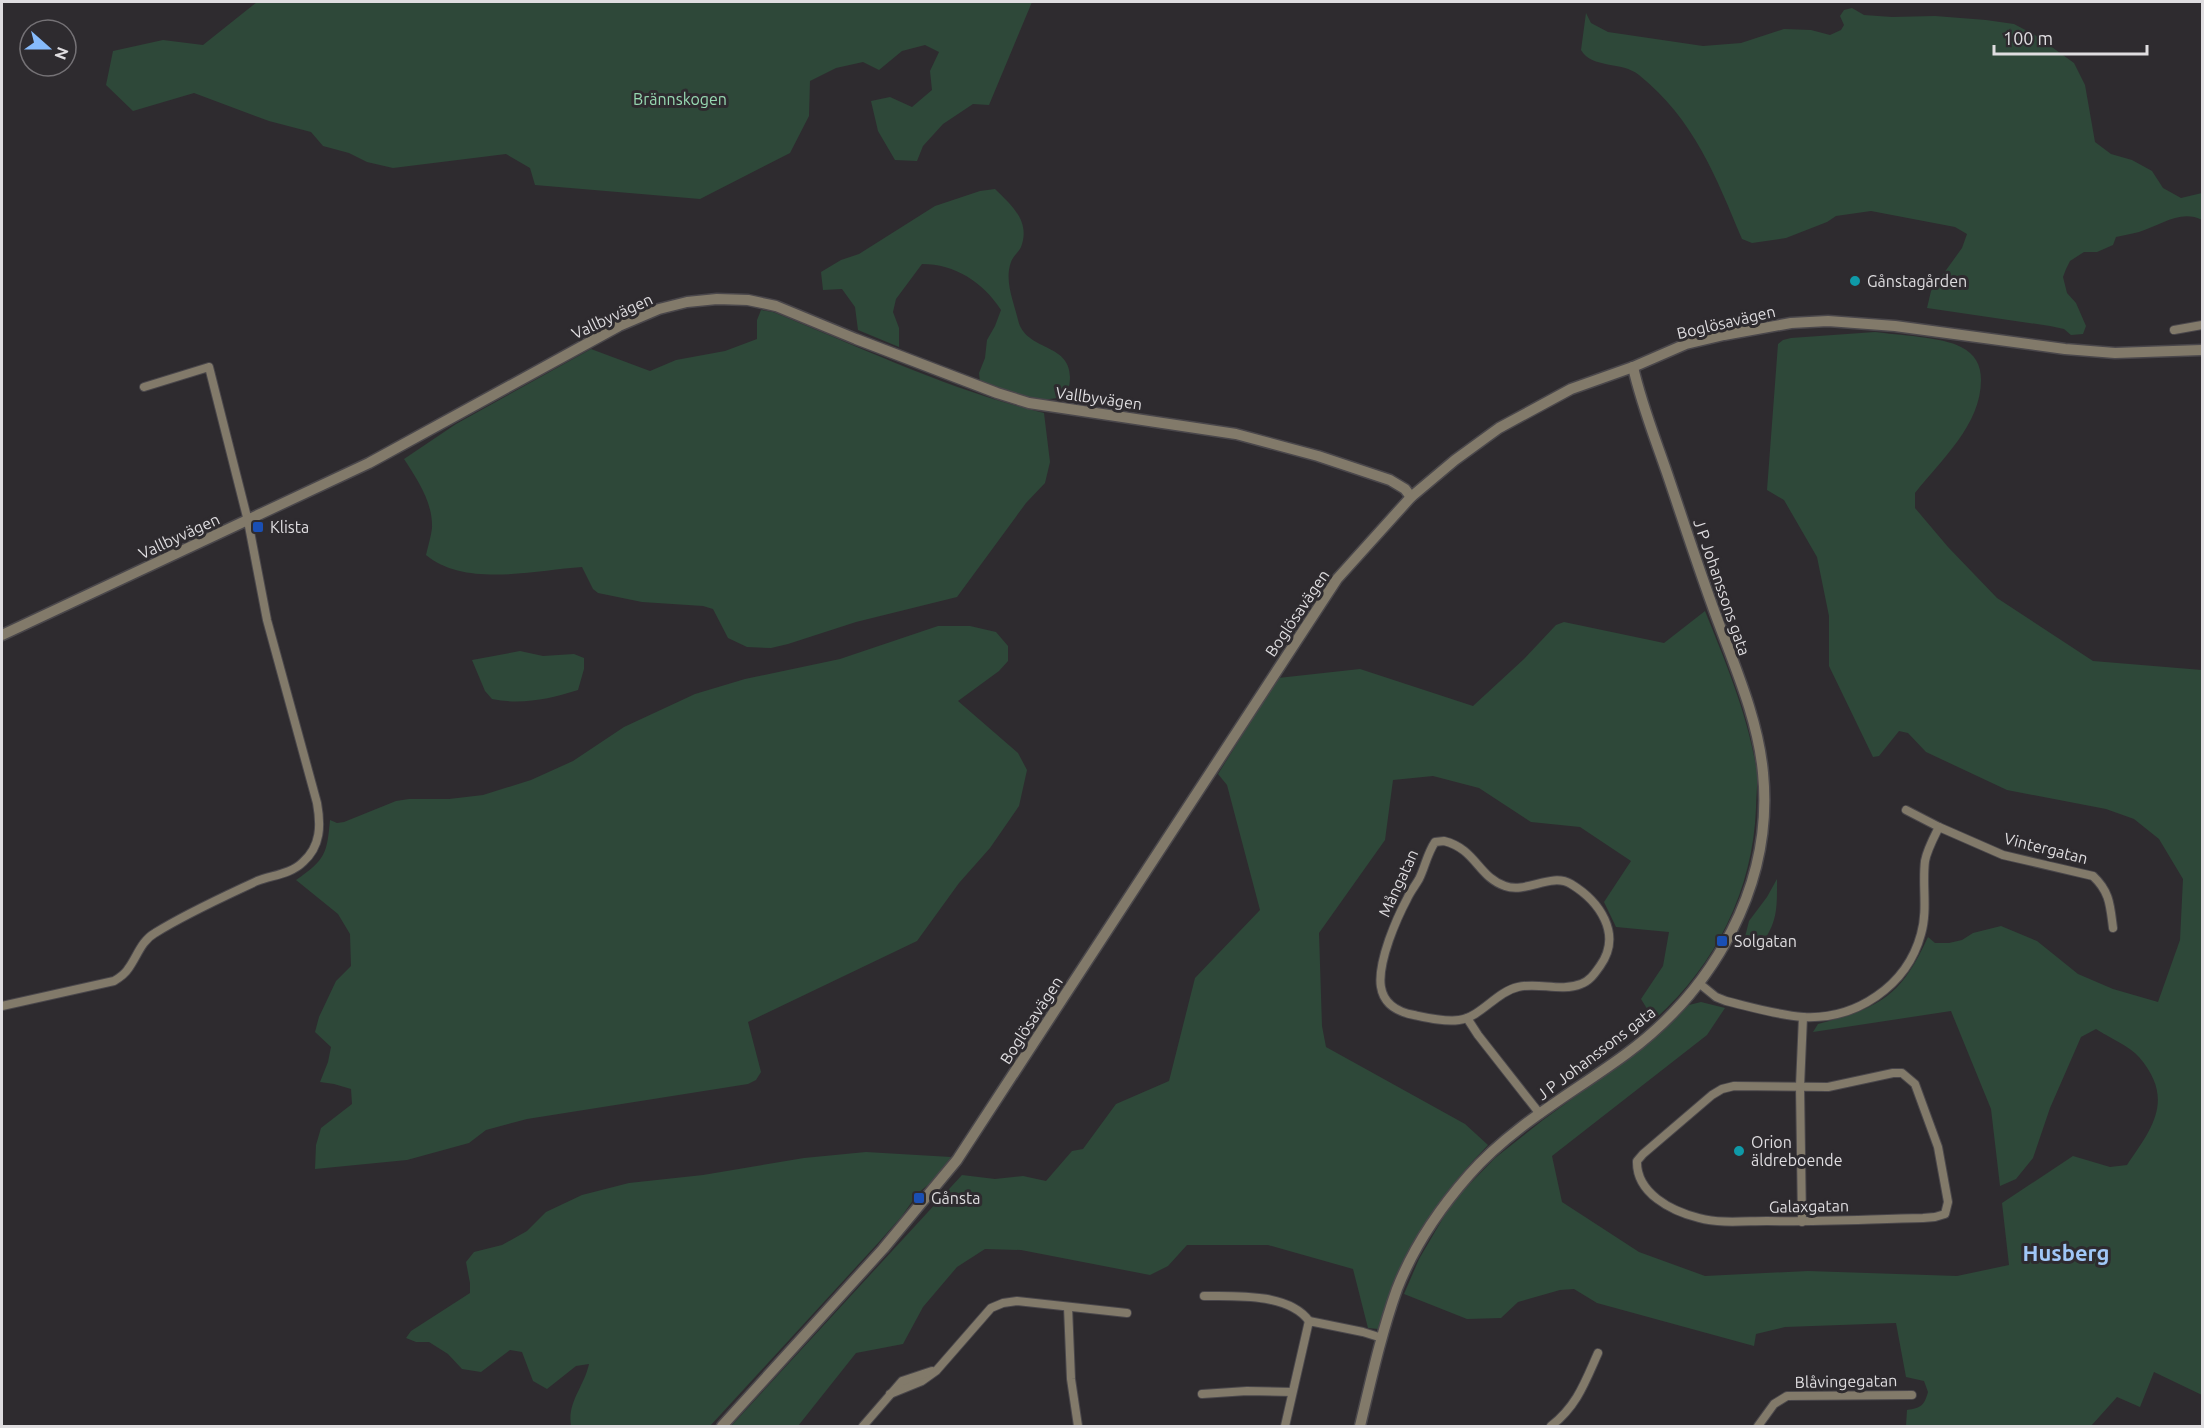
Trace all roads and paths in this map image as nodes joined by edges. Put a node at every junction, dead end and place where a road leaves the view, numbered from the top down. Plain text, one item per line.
1 (2202, 325) edge
2 (2174, 330) dead end
3 (2202, 350) edge
4 (1633, 367) junction
5 (144, 387) dead end
6 (1411, 497) junction
7 (248, 521) junction
8 (2, 635) edge
9 (1906, 810) dead end
10 (1939, 827) junction
11 (2113, 928) dead end
12 (1700, 984) junction
13 (2, 1006) edge
14 (1803, 1017) junction
15 (1467, 1018) junction
16 (1800, 1086) junction
17 (1540, 1114) junction
18 (1802, 1222) junction
19 (1204, 1296) dead end
20 (1068, 1307) junction
21 (1127, 1313) dead end
22 (1309, 1321) junction
23 (1382, 1338) junction
24 (1599, 1353) dead end
25 (1292, 1392) junction
26 (1202, 1394) dead end
27 (1912, 1395) dead end
28 (722, 1426) edge
29 (863, 1426) edge
30 (1078, 1426) edge
31 (1286, 1426) edge
32 (1360, 1426) edge
33 (1551, 1426) edge
34 (1758, 1426) edge

1 - 2 street
3 - 4 street, Boglösavägen
4 - 6 street, Boglösavägen
4 - 12 street, J P Johanssons gata
5 - 7 street
6 - 7 street, Vallbyvägen
6 - 28 street, Boglösavägen
7 - 8 street, Vallbyvägen
7 - 13 street
9 - 10 street, Vintergatan
10 - 11 street, Vintergatan
10 - 14 street
12 - 14 street
12 - 17 street, J P Johanssons gata
14 - 16 street
15 - 15 street, Mångatan
15 - 17 street
16 - 18 street
16 - 18 street, Galaxgatan
16 - 18 street, Galaxgatan
17 - 23 street, J P Johanssons gata
19 - 22 street
20 - 21 street
20 - 29 street
20 - 30 street
22 - 23 street
22 - 25 street
23 - 32 street, J P Johanssons gata
24 - 33 street
25 - 26 street
25 - 31 street
27 - 34 street, Blåvingegatan

